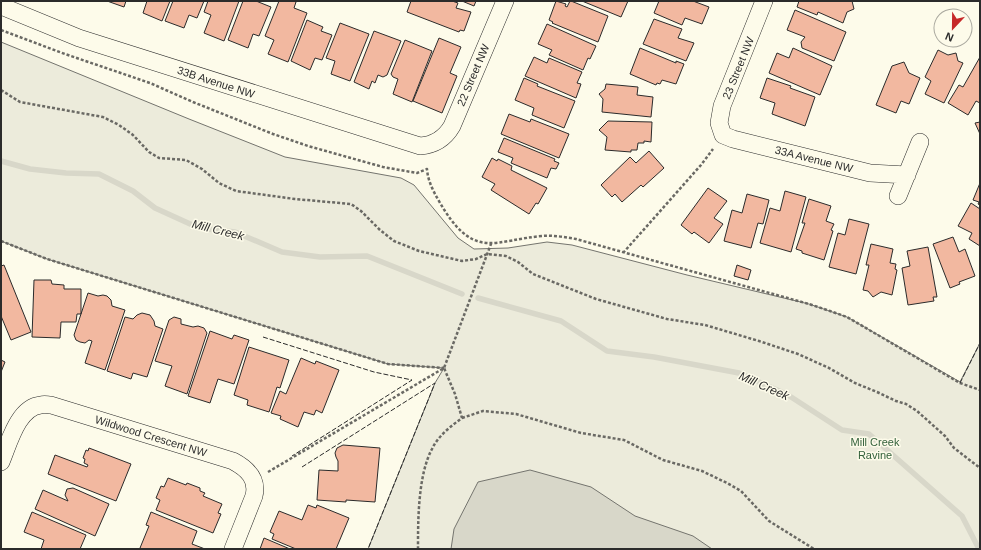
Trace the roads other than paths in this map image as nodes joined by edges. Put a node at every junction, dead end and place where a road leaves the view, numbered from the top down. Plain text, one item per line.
1 (505, 1) edge
2 (764, 1) edge
3 (1, 6) edge
4 (723, 135) joint
5 (920, 142) dead end
6 (434, 144) joint
7 (907, 175) junction
8 (898, 196) dead end
9 (1, 462) edge
10 (233, 549) edge

1 - 6 street, 22 Street NW
2 - 4 street, 23 Street NW
3 - 6 street, 33B Avenue NW
4 - 7 street, 33A Avenue NW
5 - 7 street
7 - 8 street
9 - 10 street, Wildwood Crescent NW

